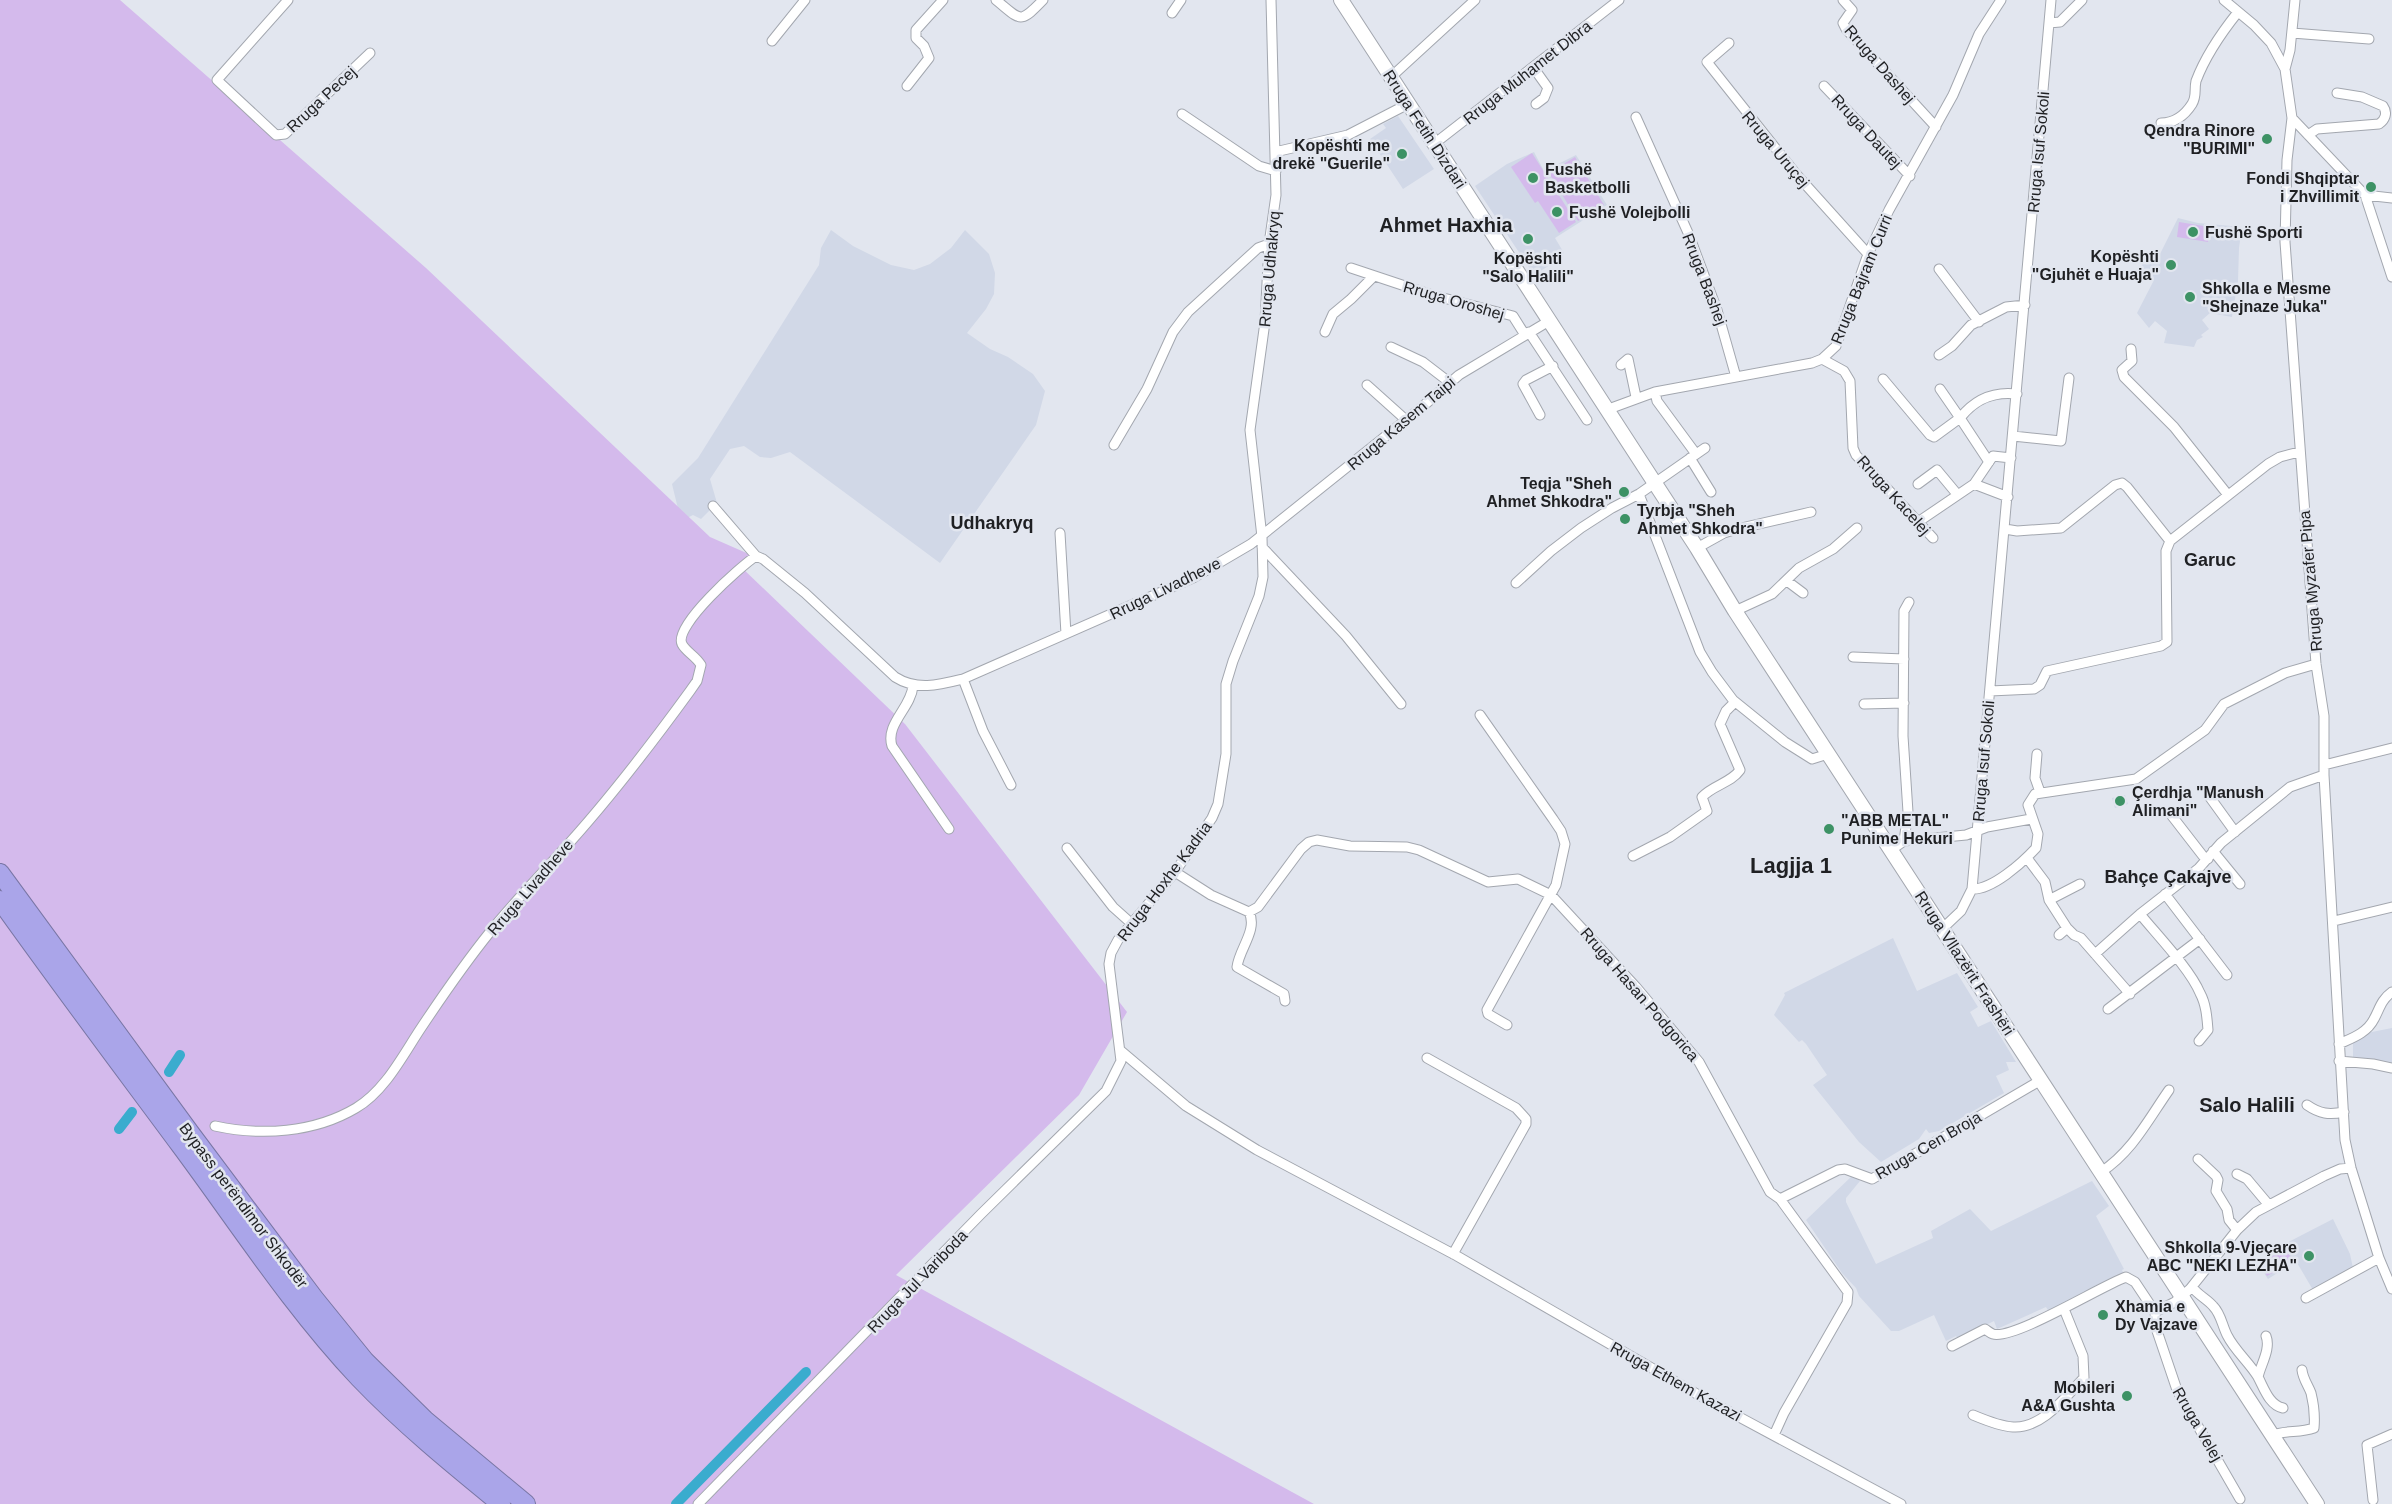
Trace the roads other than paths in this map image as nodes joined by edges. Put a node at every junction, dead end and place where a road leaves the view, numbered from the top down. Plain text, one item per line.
1 (288, 0) edge
2 (805, 0) edge
3 (943, 0) edge
4 (996, 0) edge
5 (1043, 0) edge
6 (1181, 0) edge
7 (1271, 0) edge
8 (1341, 0) edge
9 (1475, 0) edge
10 (1619, 0) edge
11 (1843, 0) edge
12 (2001, 0) edge
13 (2051, 0) edge
14 (2082, 0) edge
15 (2223, 0) edge
16 (2295, 0) edge
17 (2238, 12) junction
18 (1172, 13) dead end
19 (2049, 23) junction
20 (2292, 33) junction
21 (2369, 39) dead end
22 (772, 41) dead end
23 (1729, 43) dead end
24 (370, 53) dead end
25 (1533, 67) junction
26 (2285, 69) junction
27 (1391, 77) junction
28 (907, 86) dead end
29 (1824, 86) dead end
30 (2337, 93) dead end
31 (1408, 104) junction
32 (1536, 104) dead end
33 (1182, 114) dead end
34 (1636, 117) dead end
35 (2292, 118) junction
36 (2161, 123) dead end
37 (1936, 127) junction
38 (2308, 135) junction
39 (1434, 144) junction
40 (1275, 152) junction
41 (1276, 171) junction
42 (1910, 176) junction
43 (2365, 195) junction
44 (2392, 198) edge
45 (1269, 244) junction
46 (1868, 254) junction
47 (1351, 268) dead end
48 (1940, 269) dead end
49 (1374, 276) junction
50 (2392, 277) edge
51 (2025, 305) junction
52 (1549, 321) junction
53 (1979, 322) junction
54 (1324, 332) dead end
55 (1527, 334) junction
56 (1390, 347) dead end
57 (2131, 349) dead end
58 (1939, 355) dead end
59 (1822, 359) junction
60 (1621, 365) dead end
61 (1553, 366) junction
62 (1736, 377) junction
63 (2069, 378) dead end
64 (1883, 379) dead end
65 (1449, 382) junction
66 (1366, 385) dead end
67 (1940, 388) dead end
68 (1655, 392) junction
69 (2017, 394) junction
70 (1636, 397) junction
71 (1606, 410) junction
72 (1540, 415) dead end
73 (1960, 418) junction
74 (1406, 420) junction
75 (1587, 420) dead end
76 (2013, 436) junction
77 (1114, 445) dead end
78 (2299, 452) junction
79 (1697, 453) junction
80 (2011, 458) junction
81 (1989, 462) junction
82 (1654, 482) junction
83 (1918, 484) dead end
84 (1974, 484) junction
85 (1712, 492) dead end
86 (1639, 494) junction
87 (1956, 494) junction
88 (2228, 495) junction
89 (2008, 497) junction
90 (712, 506) dead end
91 (1810, 512) dead end
92 (1918, 522) junction
93 (1857, 528) dead end
94 (2005, 529) junction
95 (1060, 533) dead end
96 (1262, 537) junction
97 (1933, 538) dead end
98 (2169, 541) junction
99 (1262, 547) junction
100 (1697, 548) junction
101 (756, 556) junction
102 (1787, 581) junction
103 (1516, 583) dead end
104 (1803, 593) dead end
105 (1909, 602) dead end
106 (1735, 611) junction
107 (1066, 634) junction
108 (1853, 657) dead end
109 (1904, 659) junction
110 (2316, 664) junction
111 (963, 679) junction
112 (913, 686) junction
113 (1990, 691) junction
114 (1735, 702) junction
115 (1904, 703) junction
116 (1401, 704) dead end
117 (1864, 704) dead end
118 (1479, 715) dead end
119 (2392, 748) edge
120 (1828, 754) junction
121 (2037, 754) dead end
122 (2324, 770) junction
123 (1011, 785) dead end
124 (2040, 792) junction
125 (2209, 796) dead end
126 (2172, 816) dead end
127 (2031, 819) junction
128 (949, 830) dead end
129 (1976, 832) junction
130 (2235, 832) junction
131 (1904, 841) junction
132 (1066, 848) dead end
133 (1891, 850) junction
134 (2210, 855) junction
135 (1633, 856) dead end
136 (2027, 858) junction
137 (1175, 872) junction
138 (0, 873) edge
139 (2080, 884) dead end
140 (2240, 884) dead end
141 (1972, 889) junction
142 (2165, 894) junction
143 (1551, 895) junction
144 (0, 900) edge
145 (2049, 900) junction
146 (2392, 907) edge
147 (1249, 912) junction
148 (2140, 914) junction
149 (2334, 921) junction
150 (1131, 924) junction
151 (1942, 929) junction
152 (2200, 939) junction
153 (2094, 954) junction
154 (2177, 958) junction
155 (2227, 975) dead end
156 (2392, 992) edge
157 (2130, 994) junction
158 (1286, 1001) dead end
159 (2108, 1009) dead end
160 (1507, 1025) dead end
161 (2199, 1041) dead end
162 (2339, 1044) junction
163 (1121, 1051) junction
164 (1427, 1058) dead end
165 (2339, 1061) junction
166 (2392, 1068) edge
167 (2041, 1080) junction
168 (2169, 1090) dead end
169 (2307, 1106) dead end
170 (2344, 1112) junction
171 (215, 1126) dead end
172 (2198, 1159) dead end
173 (2351, 1168) junction
174 (2101, 1172) junction
175 (2237, 1174) dead end
176 (1780, 1199) junction
177 (2268, 1204) junction
178 (2237, 1230) junction
179 (1453, 1254) junction
180 (2379, 1258) junction
181 (2392, 1288) edge
182 (2187, 1292) junction
183 (2306, 1298) dead end
184 (2064, 1309) junction
185 (2155, 1312) junction
186 (2266, 1336) dead end
187 (1952, 1346) dead end
188 (2302, 1370) dead end
189 (2259, 1381) junction
190 (2246, 1394) junction
191 (2283, 1408) dead end
192 (1972, 1416) dead end
193 (2392, 1434) edge
194 (1774, 1435) junction
195 (2272, 1435) junction
196 (2240, 1499) dead end
197 (2373, 1500) dead end
198 (501, 1504) edge
199 (526, 1504) edge
200 (698, 1504) edge
201 (1900, 1504) edge
202 (2317, 1504) edge

1 - 24 street, Rruga Pecej
2 - 22 street
3 - 28 street
4 - 5 street
6 - 18 street
7 - 40 street, Rruga Udhakryq
8 - 27 main road, Rruga Fetih Dizdari
9 - 27 street
10 - 25 street, Rruga Muhamet Dibra
11 - 37 street, Rruga Dashej
12 - 37 street, Rruga Bajram Curri
13 - 19 street, Rruga Isuf Sokoli
14 - 19 street
15 - 17 street
16 - 20 street
17 - 26 street
17 - 36 street
19 - 51 street, Rruga Isuf Sokoli
20 - 21 street
20 - 26 street
23 - 46 street, Rruga Uruçej
25 - 32 street
25 - 39 street, Rruga Muhamet Dibra
26 - 35 street, Rruga Myzafer Pipa
27 - 31 main road, Rruga Fetih Dizdari
29 - 42 street, Rruga Dautej
30 - 38 street
31 - 39 main road, Rruga Fetih Dizdari
31 - 40 street
33 - 41 street
34 - 62 street, Rruga Bashej
35 - 38 street
35 - 78 street, Rruga Myzafer Pipa
37 - 42 street, Rruga Bajram Curri
38 - 43 street
39 - 52 main road, Rruga Fetih Dizdari
40 - 41 street, Rruga Udhakryq
41 - 45 street, Rruga Udhakryq
42 - 46 street, Rruga Bajram Curri
43 - 44 street
43 - 50 street
45 - 77 street
45 - 96 street, Rruga Udhakryq
46 - 59 street, Rruga Bajram Curri
47 - 49 street, Rruga Oroshej
48 - 53 street
49 - 54 street
49 - 55 street, Rruga Oroshej
51 - 53 street
51 - 69 street, Rruga Isuf Sokoli
52 - 55 street, Rruga Kasem Taipi
52 - 71 main road, Rruga Fetih Dizdari
53 - 58 street
55 - 61 street
55 - 65 street, Rruga Kasem Taipi
56 - 65 street
57 - 88 street
59 - 62 street, Rruga Bajram Curri
59 - 92 street, Rruga Kacelej
60 - 70 street
61 - 72 street
61 - 75 street
62 - 68 street, Rruga Bajram Curri
63 - 76 street
64 - 73 street
65 - 74 street, Rruga Kasem Taipi
66 - 74 street
67 - 73 street
68 - 70 street, Rruga Bajram Curri
68 - 79 street
69 - 73 street
69 - 76 street, Rruga Isuf Sokoli
70 - 71 street, Rruga Bajram Curri
71 - 82 main road, Rruga Fetih Dizdari
73 - 81 street
74 - 96 street, Rruga Kasem Taipi
76 - 80 street, Rruga Isuf Sokoli
78 - 88 street
78 - 110 street, Rruga Myzafer Pipa
79 - 82 street
79 - 85 street
80 - 81 street
80 - 89 street, Rruga Isuf Sokoli
81 - 84 street
82 - 86 street
82 - 100 main road, Rruga Vllazërit Frashëri
83 - 87 street
84 - 87 street
84 - 89 street
86 - 103 street
86 - 114 street
87 - 92 street
88 - 98 street
89 - 94 street, Rruga Isuf Sokoli
90 - 101 street
91 - 100 street
92 - 97 street, Rruga Kacelej
93 - 102 street
94 - 98 street
94 - 113 street, Rruga Isuf Sokoli
95 - 107 street
96 - 99 street, Rruga Hoxhe Kadria
96 - 107 street, Rruga Livadheve
98 - 113 street, Rruga Isuf Sokoli
99 - 116 street
99 - 137 street, Rruga Hoxhe Kadria
100 - 106 main road, Rruga Vllazërit Frashëri
101 - 112 street
101 - 171 street, Rruga Livadheve
102 - 104 street
102 - 106 street
105 - 109 street
106 - 120 main road, Rruga Vllazërit Frashëri
107 - 111 street, Rruga Livadheve
108 - 109 street
109 - 115 street
110 - 122 street, Rruga Myzafer Pipa
110 - 124 street
111 - 112 street, Rruga Livadheve
111 - 123 street
112 - 128 street
113 - 129 street, Rruga Isuf Sokoli
114 - 120 street
114 - 135 street
115 - 117 street
115 - 131 street
118 - 143 street
119 - 122 street
120 - 133 main road, Rruga Vllazërit Frashëri
121 - 124 street
122 - 130 street
122 - 149 street, Rruga Myzafer Pipa
124 - 127 street
125 - 130 street
126 - 134 street
127 - 129 street, Rruga Isuf Sokoli
127 - 136 street
129 - 131 street, Rruga Isuf Sokoli
129 - 141 street, Rruga Isuf Sokoli
130 - 134 street
131 - 133 street
132 - 150 street
133 - 151 main road, Rruga Vllazërit Frashëri
134 - 140 street
134 - 142 street
136 - 141 street
136 - 145 street
137 - 147 street
137 - 150 street, Rruga Hoxhe Kadria
138 - 199 highway, Bypass perëndimor Shkodër
139 - 145 street
141 - 151 street, Rruga Isuf Sokoli
142 - 148 street
142 - 152 street
143 - 147 street, Rruga Hasan Podgorica
143 - 160 street
143 - 176 street, Rruga Hasan Podgorica
144 - 198 highway, Bypass perëndimor Shkodër
145 - 153 street
146 - 149 street
147 - 158 street
148 - 153 street
148 - 154 street
149 - 162 street, Rruga Myzafer Pipa
150 - 163 street, Rruga Hoxhe Kadria
151 - 167 main road, Rruga Vllazërit Frashëri
152 - 154 street
152 - 155 street
153 - 157 street
154 - 157 street
154 - 161 street
156 - 162 street
157 - 159 street
162 - 165 street, Rruga Myzafer Pipa
163 - 179 street, Rruga Ethem Kazazi
163 - 200 street, Rruga Jul Variboda
164 - 179 street
165 - 166 street
165 - 170 street, Rruga Myzafer Pipa
167 - 174 main road, Rruga Vllazërit Frashëri
167 - 176 street, Rruga Cen Broja
168 - 174 street
169 - 170 street
170 - 173 street, Rruga Myzafer Pipa
172 - 178 street
173 - 177 street
173 - 180 street, Rruga Myzafer Pipa
174 - 182 main road, Rruga Vllazërit Frashëri
175 - 177 street
176 - 194 street, Rruga Hasan Podgorica
177 - 178 street
178 - 182 street
179 - 194 street, Rruga Ethem Kazazi
180 - 181 street, Rruga Myzafer Pipa
180 - 183 street
182 - 185 street
182 - 189 street, Rruga Vllazërit Frashëri
182 - 190 main road, Rruga Vllazërit Frashëri
184 - 185 street
184 - 187 street
184 - 192 street
185 - 196 street, Rruga Velej
186 - 189 street
188 - 195 street
189 - 190 street
189 - 191 street, Rruga Vllazërit Frashëri
190 - 195 main road, Rruga Vllazërit Frashëri
193 - 197 street
194 - 201 street, Rruga Ethem Kazazi
195 - 202 main road, Rruga Vllazërit Frashëri

